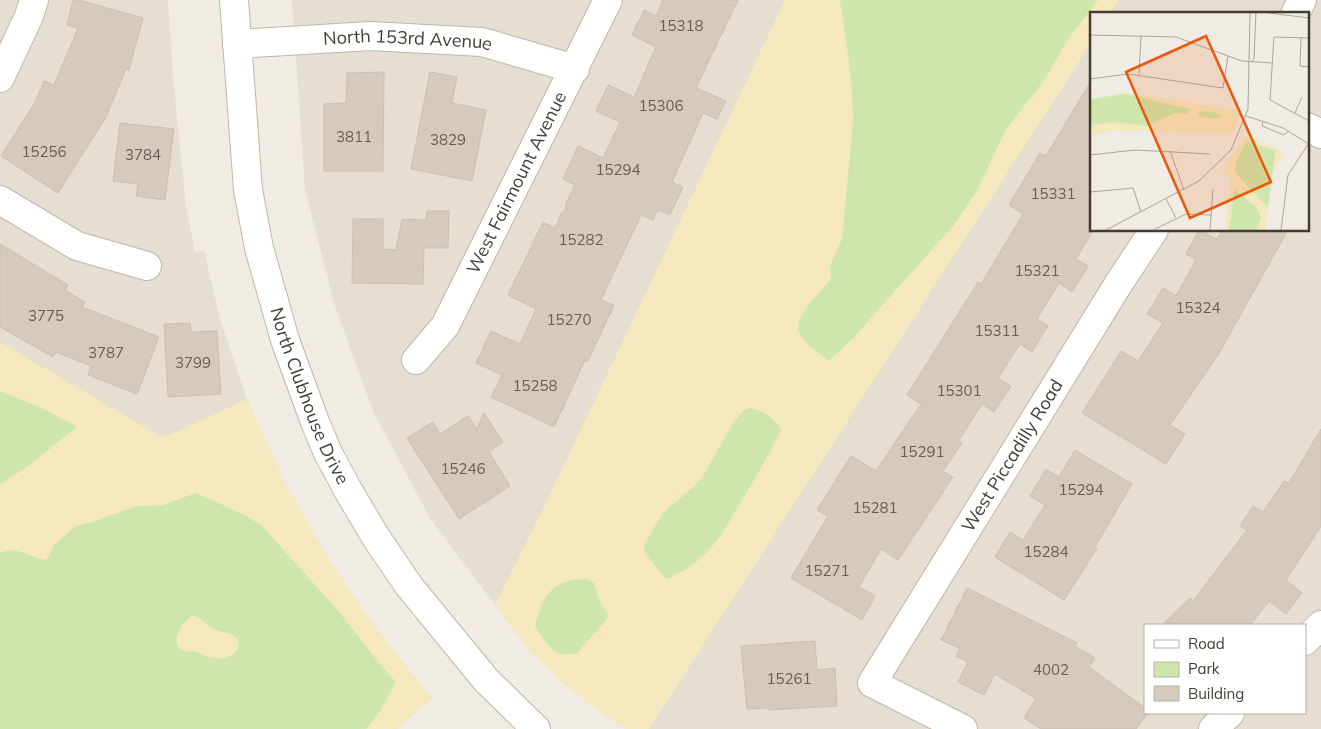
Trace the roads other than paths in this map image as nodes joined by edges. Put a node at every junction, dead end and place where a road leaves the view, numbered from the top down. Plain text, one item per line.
1 (34, 0) edge
2 (234, 0) edge
3 (608, 0) edge
4 (1302, 0) edge
5 (1296, 12) edge
6 (237, 44) junction
7 (575, 69) junction
8 (0, 78) edge
9 (1308, 128) edge
10 (1321, 134) edge
11 (0, 200) edge
12 (1153, 231) edge
13 (147, 266) dead end
14 (416, 360) dead end
15 (1321, 625) edge
16 (1306, 640) edge
17 (1229, 714) edge
18 (536, 729) edge
19 (963, 729) edge
20 (1213, 729) edge

1 - 8 street
2 - 6 street, North Clubhouse Drive
3 - 7 street, West Fairmount Avenue
4 - 5 street
6 - 7 street, North 153rd Avenue
6 - 18 street, North Clubhouse Drive
7 - 14 street, West Fairmount Avenue
9 - 10 street
11 - 13 street
12 - 19 street, West Piccadilly Road
15 - 16 street
17 - 20 street

